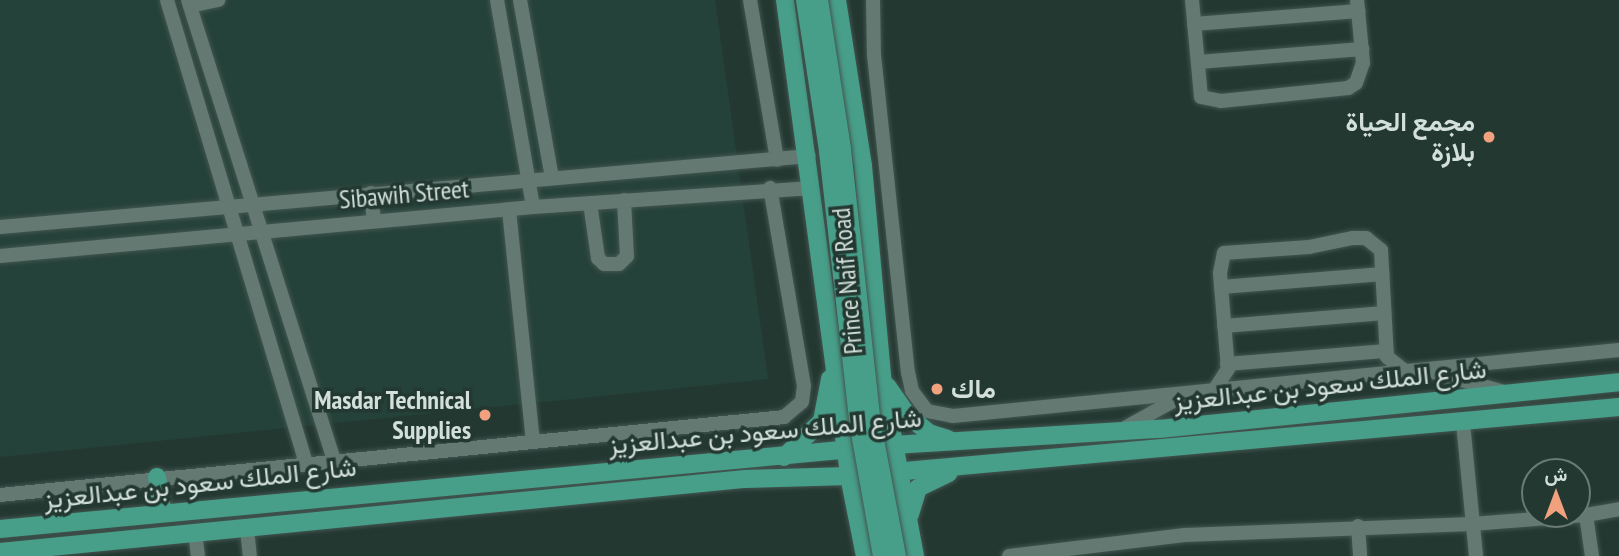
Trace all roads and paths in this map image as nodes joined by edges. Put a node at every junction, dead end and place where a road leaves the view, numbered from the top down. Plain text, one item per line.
1 (167, 0) edge
2 (218, 0) edge
3 (498, 0) edge
4 (520, 0) edge
5 (750, 0) edge
6 (785, 0) edge
7 (805, 0) edge
8 (819, 0) edge
9 (837, 0) edge
10 (873, 0) edge
11 (1192, 0) edge
12 (189, 3) edge
13 (1358, 5) edge
14 (1194, 24) junction
15 (1362, 49) junction
16 (1198, 62) junction
17 (809, 156) junction
18 (777, 160) junction
19 (552, 177) junction
20 (528, 179) junction
21 (770, 188) junction
22 (812, 188) junction
23 (371, 193) junction
24 (624, 200) junction
25 (590, 203) junction
26 (229, 205) junction
27 (253, 205) junction
28 (533, 207) junction
29 (509, 210) junction
30 (374, 221) junction
31 (0, 226) edge
32 (261, 231) junction
33 (237, 233) junction
34 (0, 256) edge
35 (1382, 274) junction
36 (1221, 287) junction
37 (1384, 313) junction
38 (1224, 326) junction
39 (833, 344) junction
40 (1619, 350) edge
41 (1386, 351) junction
42 (1227, 364) junction
43 (1423, 370) junction
44 (1406, 372) junction
45 (883, 379) junction
46 (1619, 382) edge
47 (1213, 392) junction
48 (1508, 393) junction
49 (1619, 393) edge
50 (1185, 395) junction
51 (1619, 407) edge
52 (1503, 419) junction
53 (1463, 423) junction
54 (1118, 431) junction
55 (955, 441) junction
56 (533, 442) junction
57 (894, 445) junction
58 (847, 450) junction
59 (784, 457) junction
60 (334, 461) junction
61 (306, 463) junction
62 (971, 465) junction
63 (898, 471) junction
64 (849, 476) junction
65 (157, 477) junction
66 (745, 479) junction
67 (0, 495) edge
68 (1619, 509) edge
69 (162, 510) junction
70 (1591, 514) edge
71 (1521, 520) edge
72 (1472, 524) junction
73 (1358, 526) junction
74 (909, 528) junction
75 (1588, 528) edge
76 (0, 529) edge
77 (247, 529) junction
78 (195, 532) junction
79 (863, 548) edge
80 (0, 552) edge
81 (1028, 554) edge
82 (198, 556) edge
83 (250, 556) edge
84 (882, 556) edge
85 (897, 556) edge
86 (915, 556) edge
87 (1009, 556) edge
88 (1360, 556) edge
89 (1476, 556) edge
90 (1591, 556) edge

1 - 26 street
2 - 12 street
3 - 20 street
4 - 19 street
5 - 18 street
6 - 17 main road
7 - 84 main road, bridge
8 - 85 main road, bridge
9 - 45 main road, Prince Naif Road
10 - 50 street
11 - 14 street
12 - 27 street
13 - 14 street
13 - 15 street
14 - 16 street
15 - 16 street
15 - 16 street
17 - 18 street, Sibawih Street
17 - 22 main road
18 - 19 street, Sibawih Street
19 - 20 street, Sibawih Street
20 - 23 street, Sibawih Street
20 - 28 street
21 - 22 street, Sibawih Street
21 - 24 street, Sibawih Street
21 - 56 street
22 - 39 main road
23 - 27 street, Sibawih Street
23 - 30 street
24 - 25 street, Sibawih Street
24 - 25 street
25 - 28 street, Sibawih Street
26 - 27 street, Sibawih Street
26 - 31 street, Sibawih Street
26 - 33 street
27 - 32 street
28 - 29 street, Sibawih Street
29 - 30 street, Sibawih Street
29 - 56 street
30 - 32 street, Sibawih Street
32 - 33 street, Sibawih Street
32 - 60 street
33 - 34 street, Sibawih Street
33 - 61 street
35 - 36 street
35 - 36 street
35 - 37 street
36 - 38 street
37 - 38 street
37 - 41 street
38 - 42 street
39 - 58 main road
39 - 59 main road
40 - 43 street
41 - 42 street
41 - 44 street
42 - 47 street
43 - 44 street
43 - 48 street
44 - 47 street
45 - 55 main road
45 - 57 main road, Prince Naif Road
46 - 48 main road, شارع الملك سعود بن عبدالعزيز
47 - 50 street
48 - 54 main road, شارع الملك سعود بن عبدالعزيز
49 - 52 main road
50 - 54 street
51 - 52 main road, شارع الملك سعود بن عبدالعزيز
52 - 53 main road, شارع الملك سعود بن عبدالعزيز
53 - 62 main road, شارع الملك سعود بن عبدالعزيز
53 - 72 street
54 - 55 main road, شارع الملك سعود بن عبدالعزيز
55 - 57 main road, شارع الملك سعود بن عبدالعزيز
56 - 60 street
57 - 58 main road, شارع الملك سعود بن عبدالعزيز
57 - 63 main road, Prince Naif Road
58 - 59 main road, شارع الملك سعود بن عبدالعزيز
58 - 64 main road
59 - 69 main road, شارع الملك سعود بن عبدالعزيز
60 - 61 street
61 - 65 street
62 - 63 main road, شارع الملك سعود بن عبدالعزيز
62 - 74 main road
63 - 64 main road, شارع الملك سعود بن عبدالعزيز
63 - 74 main road, Prince Naif Road
64 - 66 main road, شارع الملك سعود بن عبدالعزيز
64 - 79 main road
65 - 67 street
65 - 69 main road
66 - 77 main road, شارع الملك سعود بن عبدالعزيز
66 - 79 main road
68 - 70 street
69 - 76 main road, شارع الملك سعود بن عبدالعزيز
71 - 72 street
72 - 73 street
72 - 89 street
73 - 81 street
73 - 88 street
74 - 86 main road, Prince Naif Road
75 - 90 street
77 - 78 main road, شارع الملك سعود بن عبدالعزيز
77 - 83 street
78 - 80 main road, شارع الملك سعود بن عبدالعزيز
78 - 82 street
81 - 87 street

